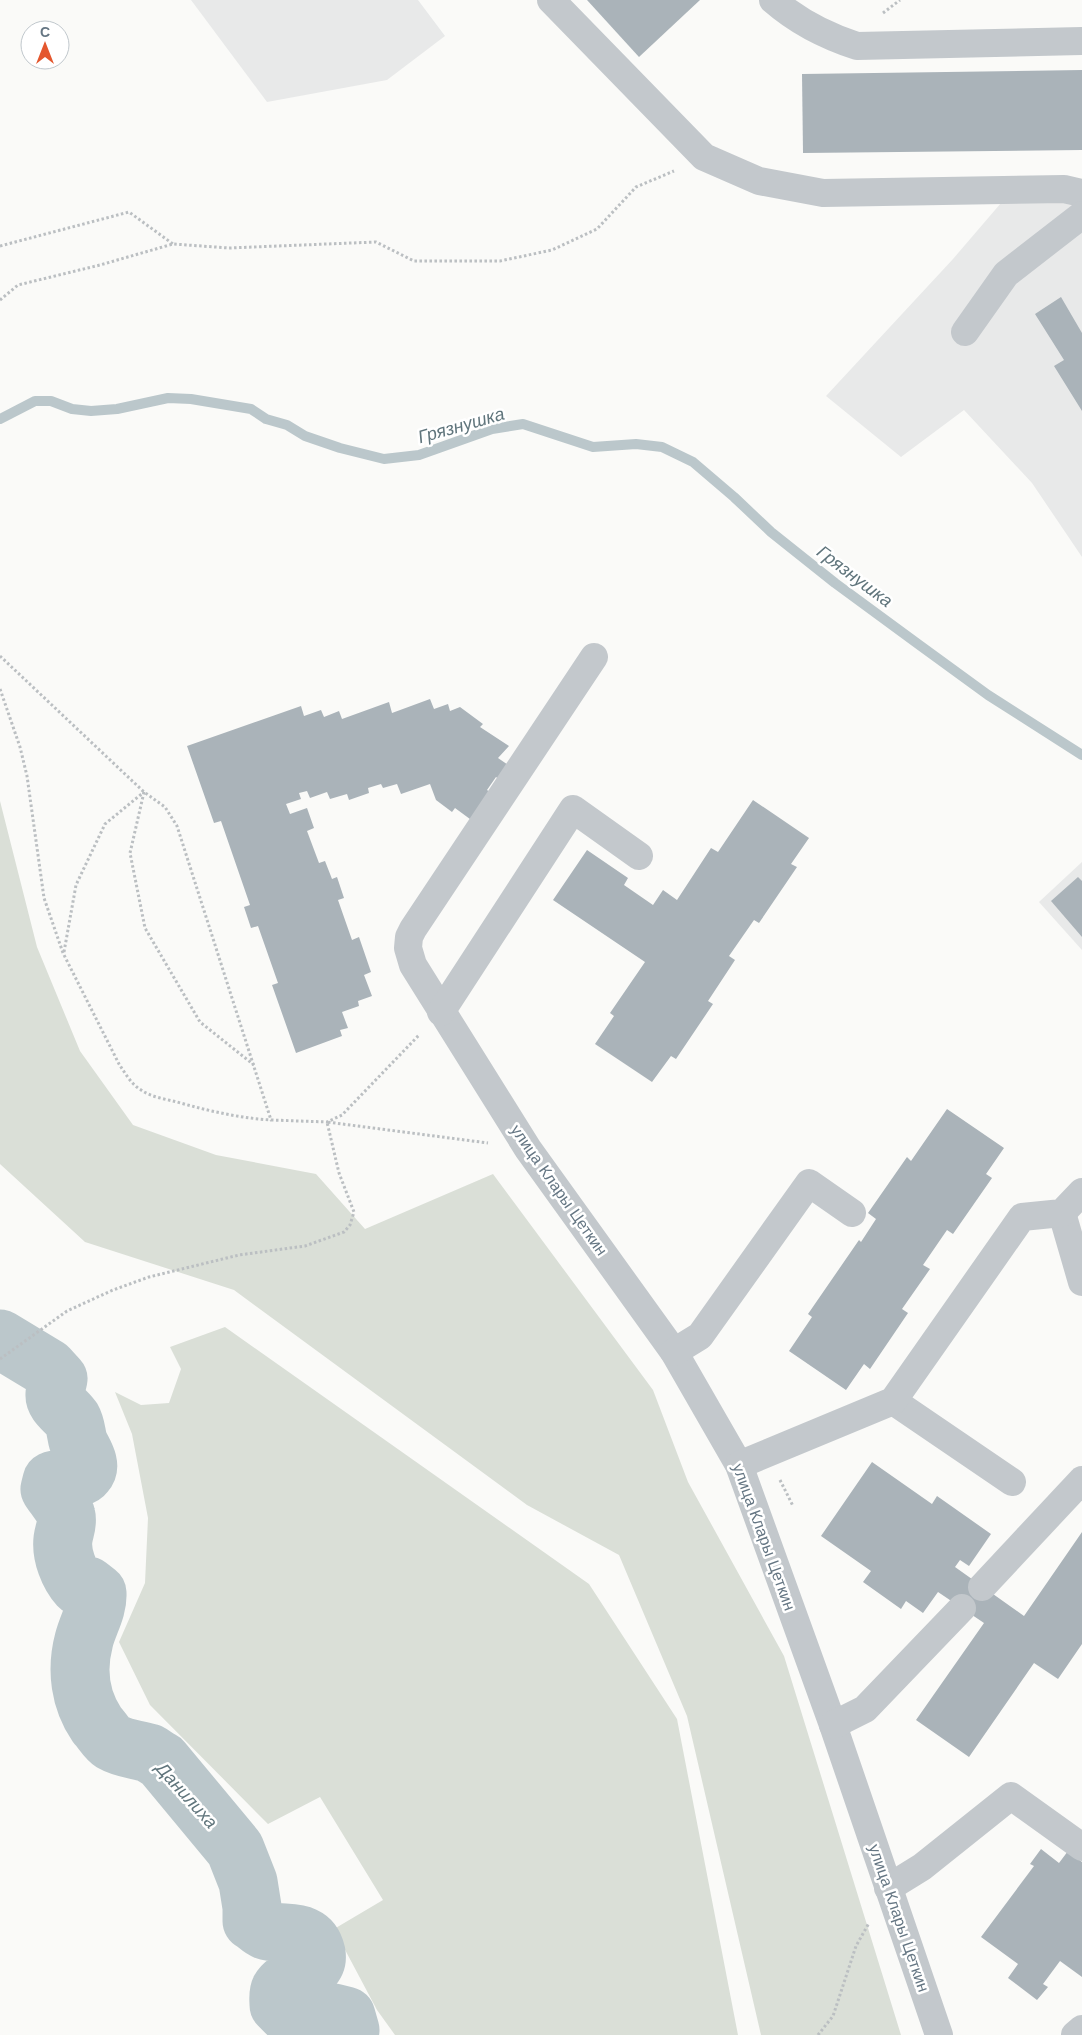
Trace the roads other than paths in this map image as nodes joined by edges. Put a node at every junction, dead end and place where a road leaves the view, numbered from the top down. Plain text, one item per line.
1 (551, 0) edge
2 (773, 0) edge
3 (1082, 40) edge
4 (1082, 194) edge
5 (1082, 215) edge
6 (965, 332) dead end
7 (594, 657) dead end
8 (639, 856) dead end
9 (441, 1012) junction
10 (1082, 1192) edge
11 (852, 1213) dead end
12 (1062, 1213) junction
13 (1082, 1282) edge
14 (674, 1352) junction
15 (893, 1401) junction
16 (738, 1465) junction
17 (1082, 1480) edge
18 (1012, 1482) dead end
19 (982, 1587) dead end
20 (962, 1608) dead end
21 (833, 1725) junction
22 (1082, 1847) edge
23 (888, 1888) junction
24 (1082, 2029) edge
25 (939, 2035) edge
26 (1075, 2035) edge

1 - 4 street
2 - 3 street
5 - 6 street
7 - 9 street, улица Клары Цеткин
8 - 9 street
9 - 14 street, улица Клары Цеткин
10 - 12 street
11 - 14 street
12 - 13 street
12 - 15 street
14 - 16 street, улица Клары Цеткин
15 - 16 street
15 - 18 street
16 - 21 street, улица Клары Цеткин
17 - 19 street
20 - 21 street
21 - 23 street, улица Клары Цеткин
22 - 23 street
23 - 25 street, улица Клары Цеткин
24 - 26 street

